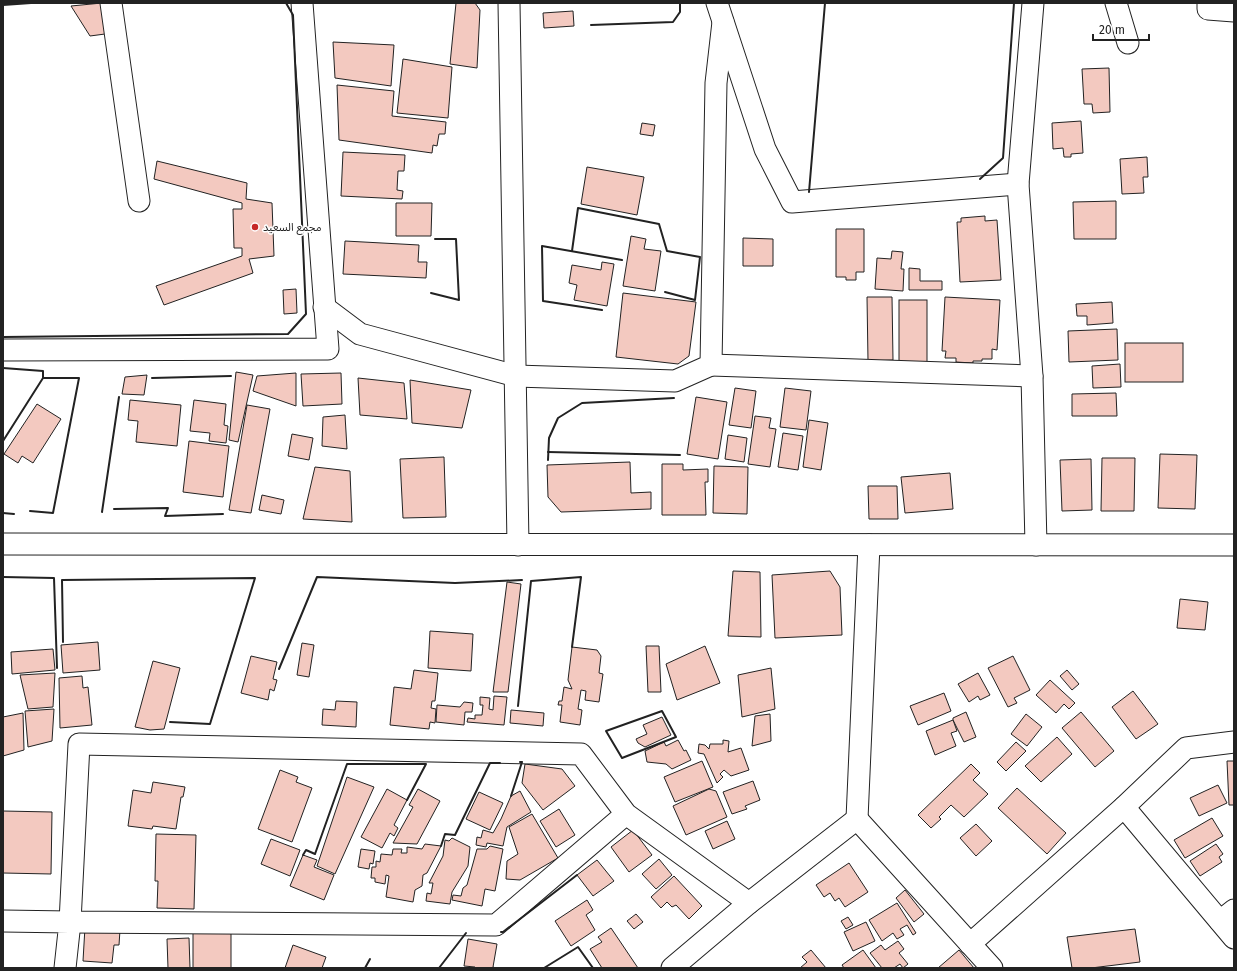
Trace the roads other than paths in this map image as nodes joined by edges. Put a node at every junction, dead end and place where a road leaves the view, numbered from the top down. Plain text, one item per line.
1 (111, 3) edge
2 (302, 3) edge
3 (509, 3) edge
4 (1033, 3) edge
5 (1116, 3) edge
6 (1208, 3) edge
7 (1234, 10) edge
8 (720, 12) edge
9 (1128, 43) dead end
10 (1018, 184) junction
11 (139, 200) dead end
12 (324, 307) junction
13 (3, 350) edge
14 (711, 365) junction
15 (516, 376) junction
16 (1032, 376) junction
17 (3, 544) edge
18 (518, 545) junction
19 (869, 545) junction
20 (1036, 545) junction
21 (1234, 545) edge
22 (1234, 742) edge
23 (1124, 807) junction
24 (626, 814) junction
25 (857, 820) junction
26 (749, 903) junction
27 (1227, 916) edge
28 (3, 921) edge
29 (70, 922) junction
30 (1234, 938) edge
31 (970, 944) junction
32 (66, 968) edge
33 (672, 968) edge
34 (992, 968) edge

1 - 11 street
2 - 12 street
3 - 15 street
4 - 10 street
5 - 9 street
6 - 7 street
8 - 10 street
8 - 14 street
10 - 16 street
12 - 13 street
12 - 15 street
14 - 15 street
14 - 16 street
15 - 18 street
16 - 20 street
17 - 18 street
18 - 19 street
19 - 20 street
19 - 25 street
20 - 21 street
22 - 23 street
23 - 27 street
23 - 31 street
24 - 26 street
24 - 29 street
24 - 29 street
25 - 26 street
25 - 31 street
26 - 33 street
27 - 30 street
28 - 29 street
29 - 32 street
31 - 34 street

